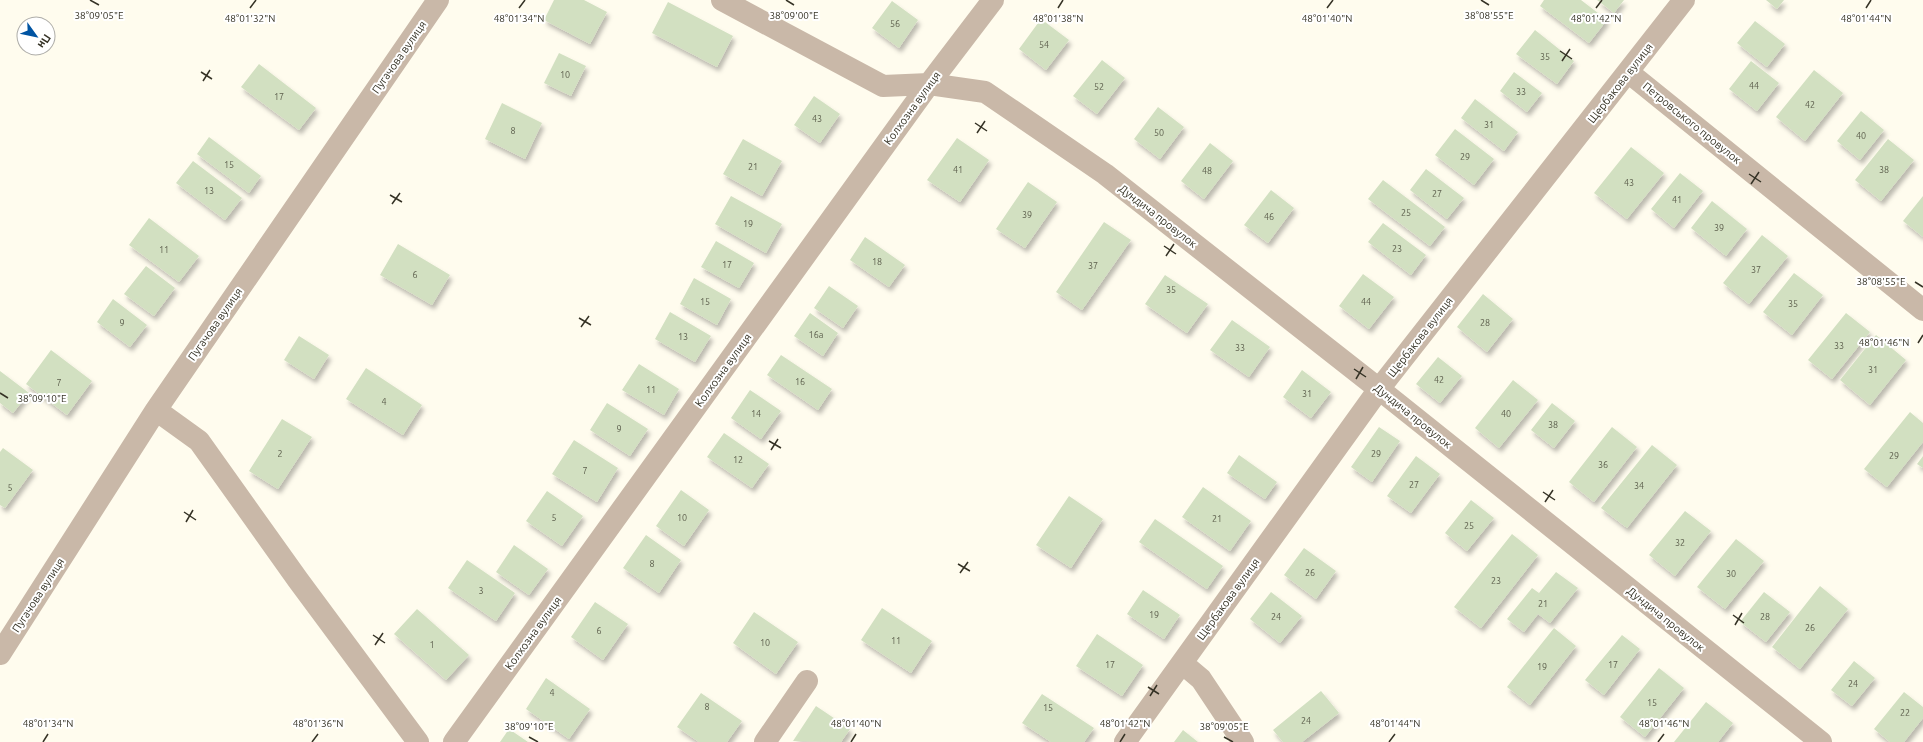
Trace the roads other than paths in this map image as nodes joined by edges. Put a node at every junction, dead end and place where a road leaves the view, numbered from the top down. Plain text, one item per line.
1 (438, 0) edge
2 (722, 0) edge
3 (993, 0) edge
4 (1684, 0) edge
5 (1628, 72) junction
6 (929, 84) junction
7 (1923, 310) edge
8 (1379, 389) junction
9 (156, 410) junction
10 (0, 654) edge
11 (1182, 663) junction
12 (807, 681) dead end
13 (418, 742) edge
14 (454, 742) edge
15 (765, 742) edge
16 (1125, 742) edge
17 (1243, 742) edge
18 (1821, 742) edge

1 - 9 street, Пугачова вулиця
2 - 6 street, Дундича провулок
3 - 6 street, Колхозна вулиця
4 - 5 street, Щербакова вулиця
5 - 7 street, Петровського провулок
5 - 8 street, Щербакова вулиця
6 - 8 street, Дундича провулок
6 - 14 street, Колхозна вулиця
8 - 11 street, Щербакова вулиця
8 - 18 street, Дундича провулок
9 - 10 street, Пугачова вулиця
9 - 13 street
11 - 16 street, Щербакова вулиця
11 - 17 street
12 - 15 street

